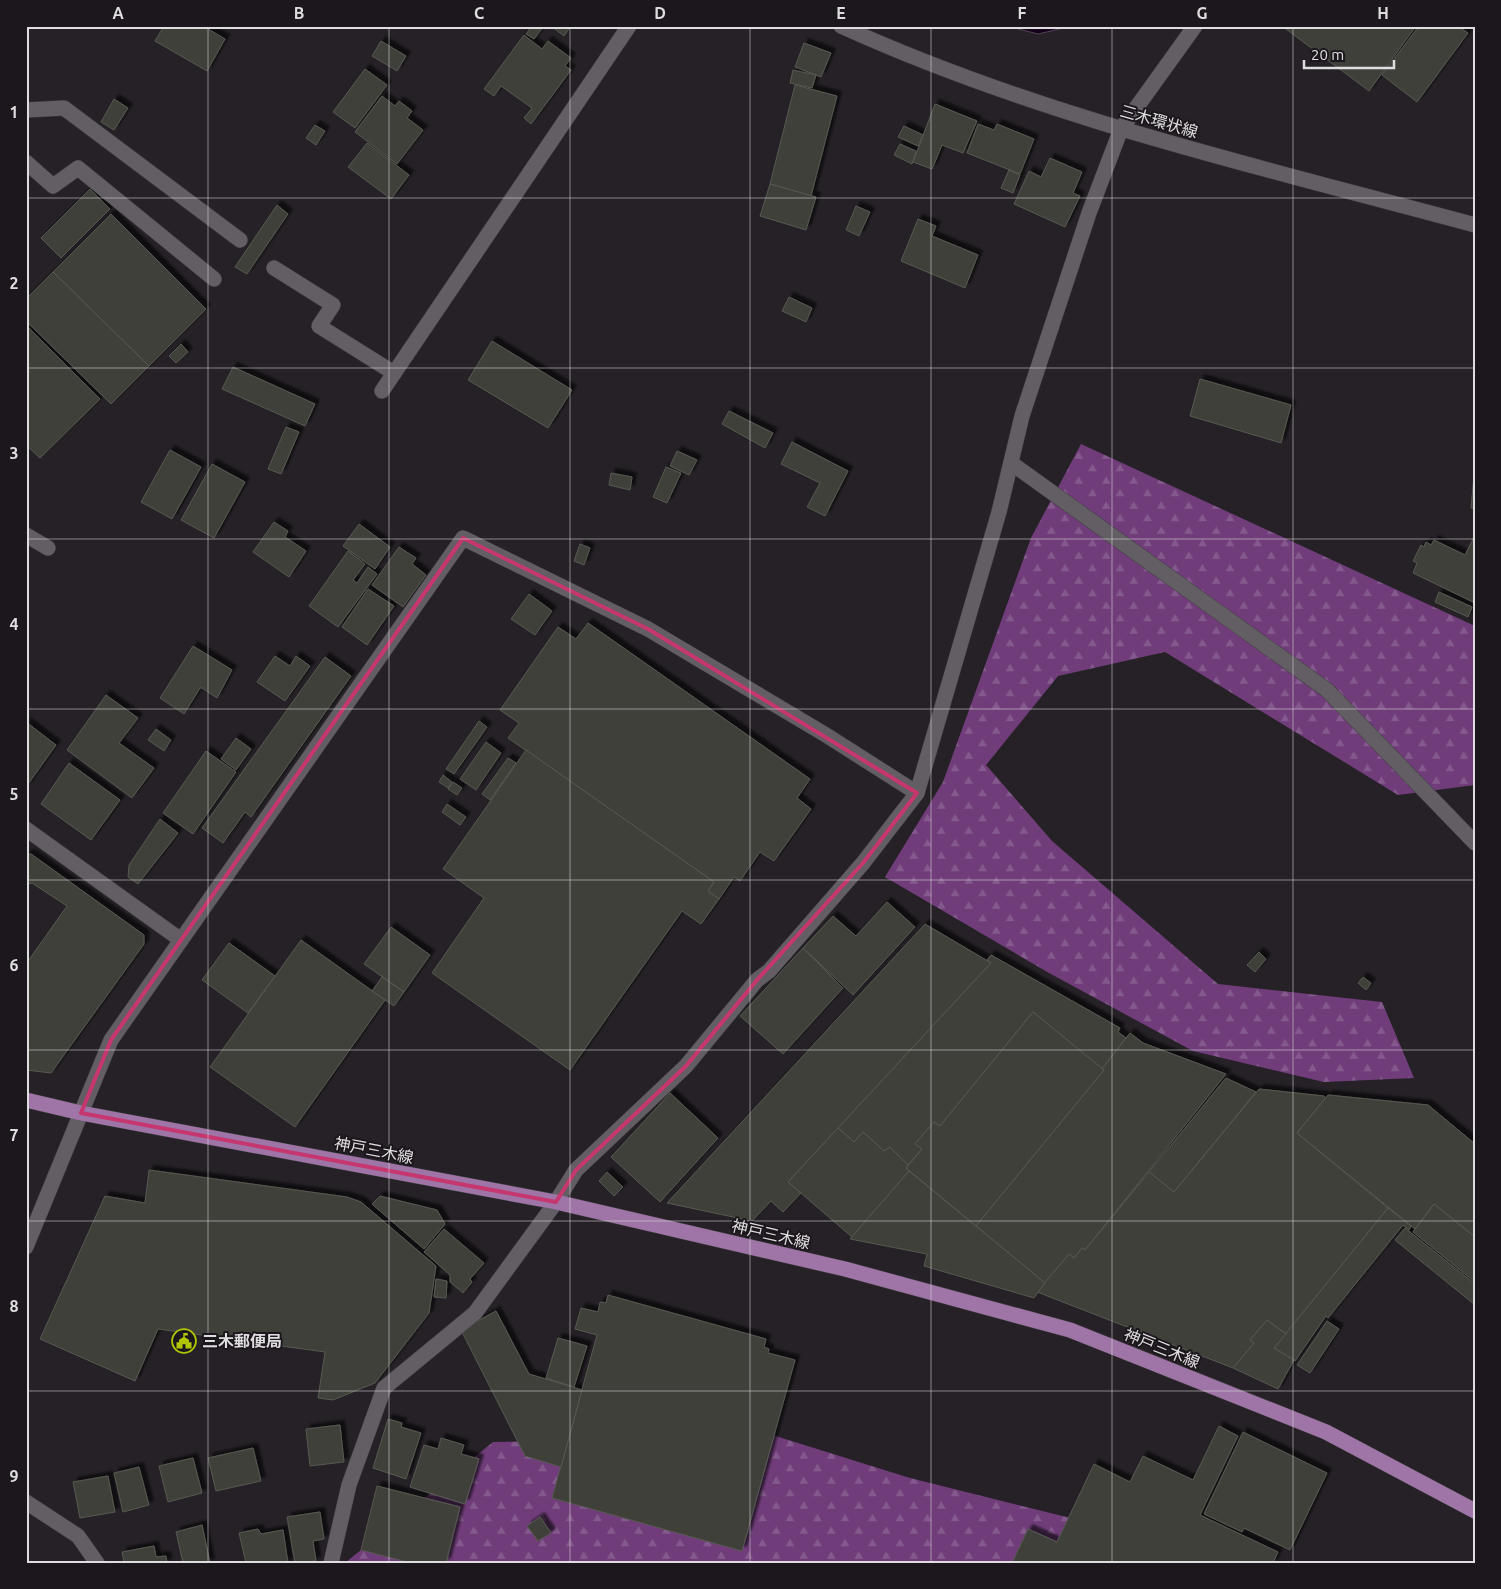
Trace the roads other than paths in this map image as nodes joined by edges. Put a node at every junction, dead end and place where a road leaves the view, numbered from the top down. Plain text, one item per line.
1 (629, 26) edge
2 (841, 26) edge
3 (1195, 26) edge
4 (26, 110) edge
5 (1121, 129) junction
6 (26, 162) edge
7 (1475, 225) edge
8 (240, 240) dead end
9 (274, 268) dead end
10 (214, 279) dead end
11 (394, 373) junction
12 (382, 391) dead end
13 (1011, 463) junction
14 (26, 535) edge
15 (48, 548) dead end
16 (917, 793) junction
17 (26, 829) edge
18 (1475, 843) edge
19 (181, 940) junction
20 (26, 1100) edge
21 (81, 1112) junction
22 (556, 1202) junction
23 (26, 1246) edge
24 (26, 1502) edge
25 (1475, 1510) edge
26 (96, 1563) edge
27 (332, 1563) edge

1 - 11 street
2 - 5 street, 三木環状線
3 - 5 street
4 - 8 street
5 - 7 street, 三木環状線
5 - 13 street
6 - 10 street
9 - 11 street
11 - 12 street
13 - 16 street
13 - 18 street
14 - 15 street
16 - 19 street
16 - 22 street
17 - 19 street
19 - 21 street
20 - 21 main road, 神戸三木線
21 - 22 main road, 神戸三木線
21 - 23 street
22 - 25 main road, 神戸三木線
22 - 27 street
24 - 26 street

